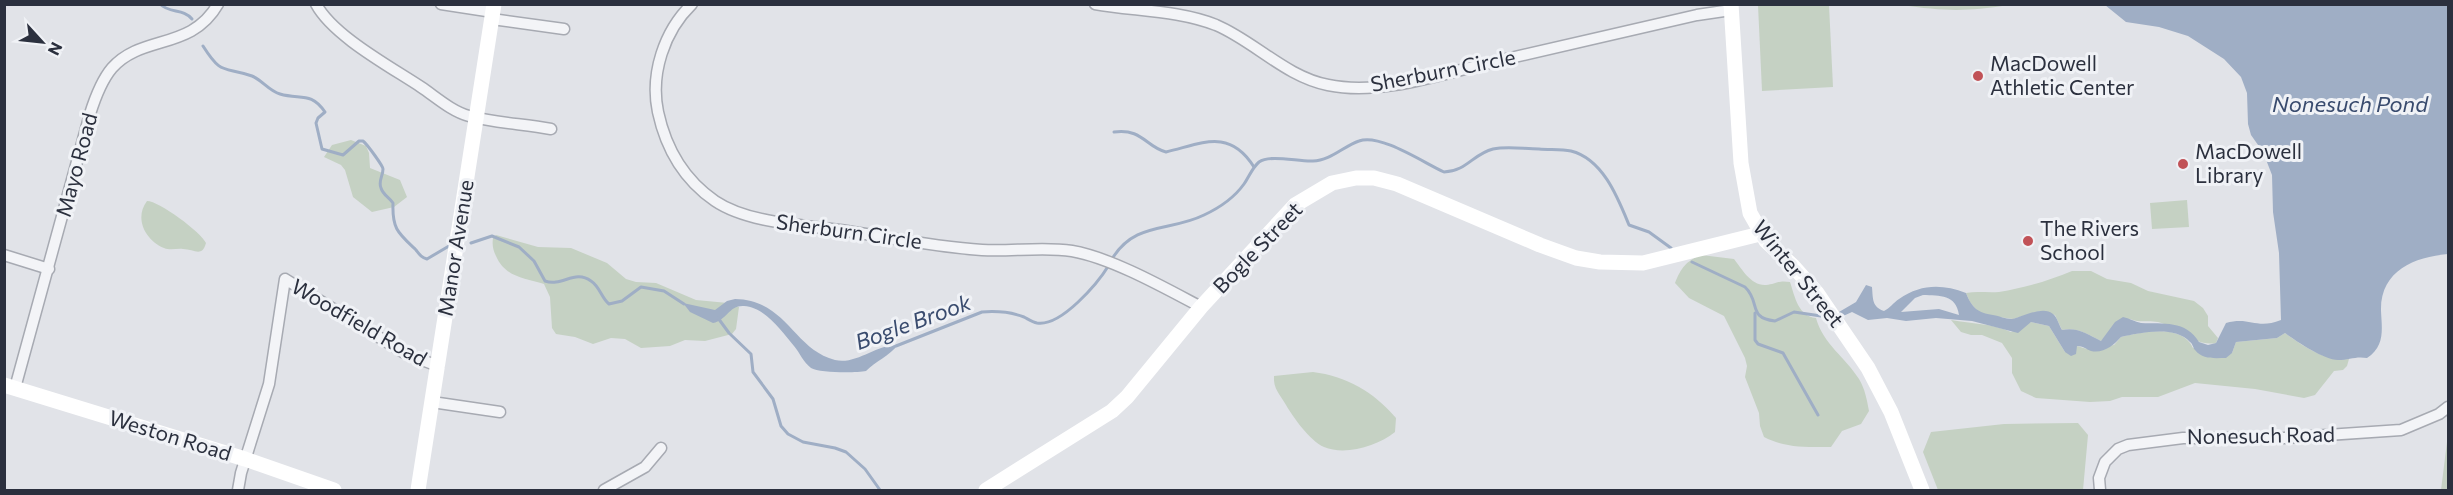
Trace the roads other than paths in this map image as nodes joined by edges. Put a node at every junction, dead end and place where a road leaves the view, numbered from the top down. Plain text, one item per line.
1 (218, 4) edge
2 (316, 4) edge
3 (441, 4) edge
4 (692, 4) edge
5 (1102, 5) edge
6 (1731, 7) edge
7 (493, 12) edge
8 (564, 29) dead end
9 (476, 117) junction
10 (551, 129) dead end
11 (1760, 234) junction
12 (4, 255) edge
13 (49, 269) junction
14 (1201, 307) junction
15 (438, 366) junction
16 (10, 387) edge
17 (432, 402) junction
18 (2448, 407) edge
19 (500, 412) dead end
20 (661, 448) dead end
21 (245, 459) junction
22 (238, 490) edge
23 (334, 490) edge
24 (418, 490) edge
25 (604, 490) edge
26 (987, 490) edge
27 (1922, 490) edge
28 (2100, 490) edge

1 - 13 street, Mayo Road
2 - 9 street
3 - 7 street
4 - 14 street, Sherburn Circle
5 - 6 street, Sherburn Circle
6 - 11 street, Winter Street
7 - 8 street
7 - 9 street, Manor Avenue
9 - 10 street
9 - 15 street, Manor Avenue
11 - 14 street, Bogle Street
11 - 27 street, Winter Street
12 - 13 street
13 - 16 street, Mayo Road
14 - 26 street, Bogle Street
15 - 17 street, Manor Avenue
15 - 21 street, Woodfield Road
16 - 21 street, Weston Road
17 - 19 street
17 - 24 street, Manor Avenue
18 - 28 street, Nonesuch Road
20 - 25 street
21 - 22 street
21 - 23 street, Weston Road

